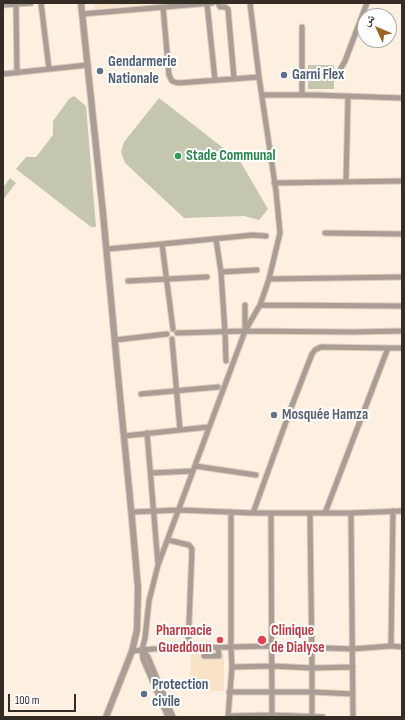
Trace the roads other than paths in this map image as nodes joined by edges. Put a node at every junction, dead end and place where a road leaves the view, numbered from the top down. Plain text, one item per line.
1 (31, 3) edge
2 (41, 3) edge
3 (81, 3) edge
4 (207, 3) edge
5 (212, 3) edge
6 (218, 3) edge
7 (250, 3) edge
8 (367, 3) edge
9 (13, 4) edge
10 (3, 5) edge
11 (163, 7) junction
12 (82, 14) junction
13 (302, 27) dead end
14 (88, 65) junction
15 (341, 68) dead end
16 (49, 69) junction
17 (18, 72) junction
18 (3, 74) edge
19 (259, 77) junction
20 (234, 78) junction
21 (215, 80) junction
22 (262, 95) junction
23 (302, 95) junction
24 (348, 96) junction
25 (402, 98) edge
26 (402, 181) edge
27 (346, 182) junction
28 (274, 183) junction
29 (325, 233) dead end
30 (402, 234) edge
31 (266, 236) dead end
32 (216, 239) junction
33 (162, 244) junction
34 (107, 249) junction
35 (257, 270) dead end
36 (221, 272) junction
37 (207, 277) dead end
38 (402, 277) edge
39 (268, 279) junction
40 (167, 280) junction
41 (128, 281) dead end
42 (245, 305) dead end
43 (260, 305) junction
44 (402, 306) edge
45 (172, 329) junction
46 (245, 331) junction
47 (402, 331) edge
48 (225, 332) junction
49 (167, 334) junction
50 (177, 334) junction
51 (172, 339) junction
52 (115, 340) junction
53 (388, 348) junction
54 (402, 348) edge
55 (226, 362) dead end
56 (218, 387) dead end
57 (176, 391) junction
58 (141, 394) dead end
59 (209, 427) junction
60 (180, 430) junction
61 (147, 433) junction
62 (124, 436) junction
63 (194, 468) junction
64 (151, 473) junction
65 (256, 475) dead end
66 (179, 510) junction
67 (154, 511) junction
68 (393, 511) junction
69 (402, 511) edge
70 (132, 512) junction
71 (232, 512) junction
72 (351, 512) junction
73 (253, 513) junction
74 (271, 513) junction
75 (310, 513) junction
76 (325, 513) junction
77 (168, 540) junction
78 (158, 565) junction
79 (271, 646) junction
80 (391, 646) junction
81 (231, 647) junction
82 (402, 647) edge
83 (188, 648) junction
84 (218, 648) junction
85 (312, 648) junction
86 (352, 648) junction
87 (142, 650) junction
88 (132, 651) junction
89 (204, 656) dead end
90 (272, 666) junction
91 (232, 667) junction
92 (353, 667) junction
93 (312, 668) junction
94 (229, 692) junction
95 (272, 692) junction
96 (312, 692) junction
97 (353, 694) junction
98 (272, 716) edge
99 (106, 717) edge
100 (168, 717) edge
101 (173, 717) edge
102 (228, 717) edge
103 (312, 717) edge
104 (323, 717) edge
105 (353, 717) edge

1 - 9 street
2 - 16 street
3 - 12 street
4 - 5 street
4 - 11 street
4 - 21 street
6 - 20 street
7 - 19 street
8 - 15 street
9 - 10 street
9 - 17 street
11 - 12 street
11 - 21 street
12 - 14 street
13 - 23 street
14 - 16 street
14 - 34 street
16 - 17 street
17 - 18 street
19 - 20 street
19 - 22 street
20 - 21 street
22 - 23 street
22 - 28 street
23 - 24 street
24 - 25 street
24 - 27 street
26 - 27 street
27 - 28 street
28 - 39 street
29 - 30 street
31 - 32 street
32 - 33 street
32 - 36 street
33 - 34 street
33 - 40 street
34 - 52 street
35 - 36 street
36 - 48 street
37 - 40 street
38 - 39 street
39 - 43 street
40 - 41 street
40 - 45 street
42 - 46 street
43 - 44 street
43 - 46 street
45 - 49 street
45 - 50 street
46 - 47 street
46 - 48 street
46 - 59 street
48 - 50 street
48 - 55 street
49 - 51 street
49 - 52 street
50 - 51 street
51 - 57 street
52 - 62 street
53 - 54 street
53 - 73 street
53 - 76 street
56 - 57 street
57 - 58 street
57 - 60 street
59 - 60 street
59 - 63 street
60 - 61 street
61 - 62 street
61 - 64 street
62 - 70 street
63 - 64 street
63 - 65 street
63 - 66 street
64 - 67 street
66 - 67 street
66 - 71 street
66 - 77 street
67 - 70 street
67 - 78 street
68 - 69 street
68 - 72 street
68 - 80 street
70 - 88 street
71 - 73 street
71 - 81 street
72 - 76 street
72 - 86 street
73 - 74 street
74 - 75 street
74 - 79 street
75 - 76 street
75 - 85 street
77 - 78 street
77 - 83 street
78 - 87 street
79 - 81 street
79 - 85 street
79 - 90 street
80 - 82 street
80 - 86 street
81 - 84 street
81 - 91 street
83 - 84 street
83 - 87 street
84 - 89 street
85 - 86 street
85 - 93 street
86 - 92 street
87 - 88 street
87 - 100 street
87 - 101 street
88 - 99 street
90 - 91 street
90 - 93 street
90 - 95 street
91 - 94 street
92 - 93 street
92 - 97 street
93 - 96 street
94 - 95 street
94 - 102 street
95 - 96 street
95 - 98 street
96 - 97 street
96 - 103 street
97 - 105 street
98 - 102 street
98 - 103 street
103 - 104 street

